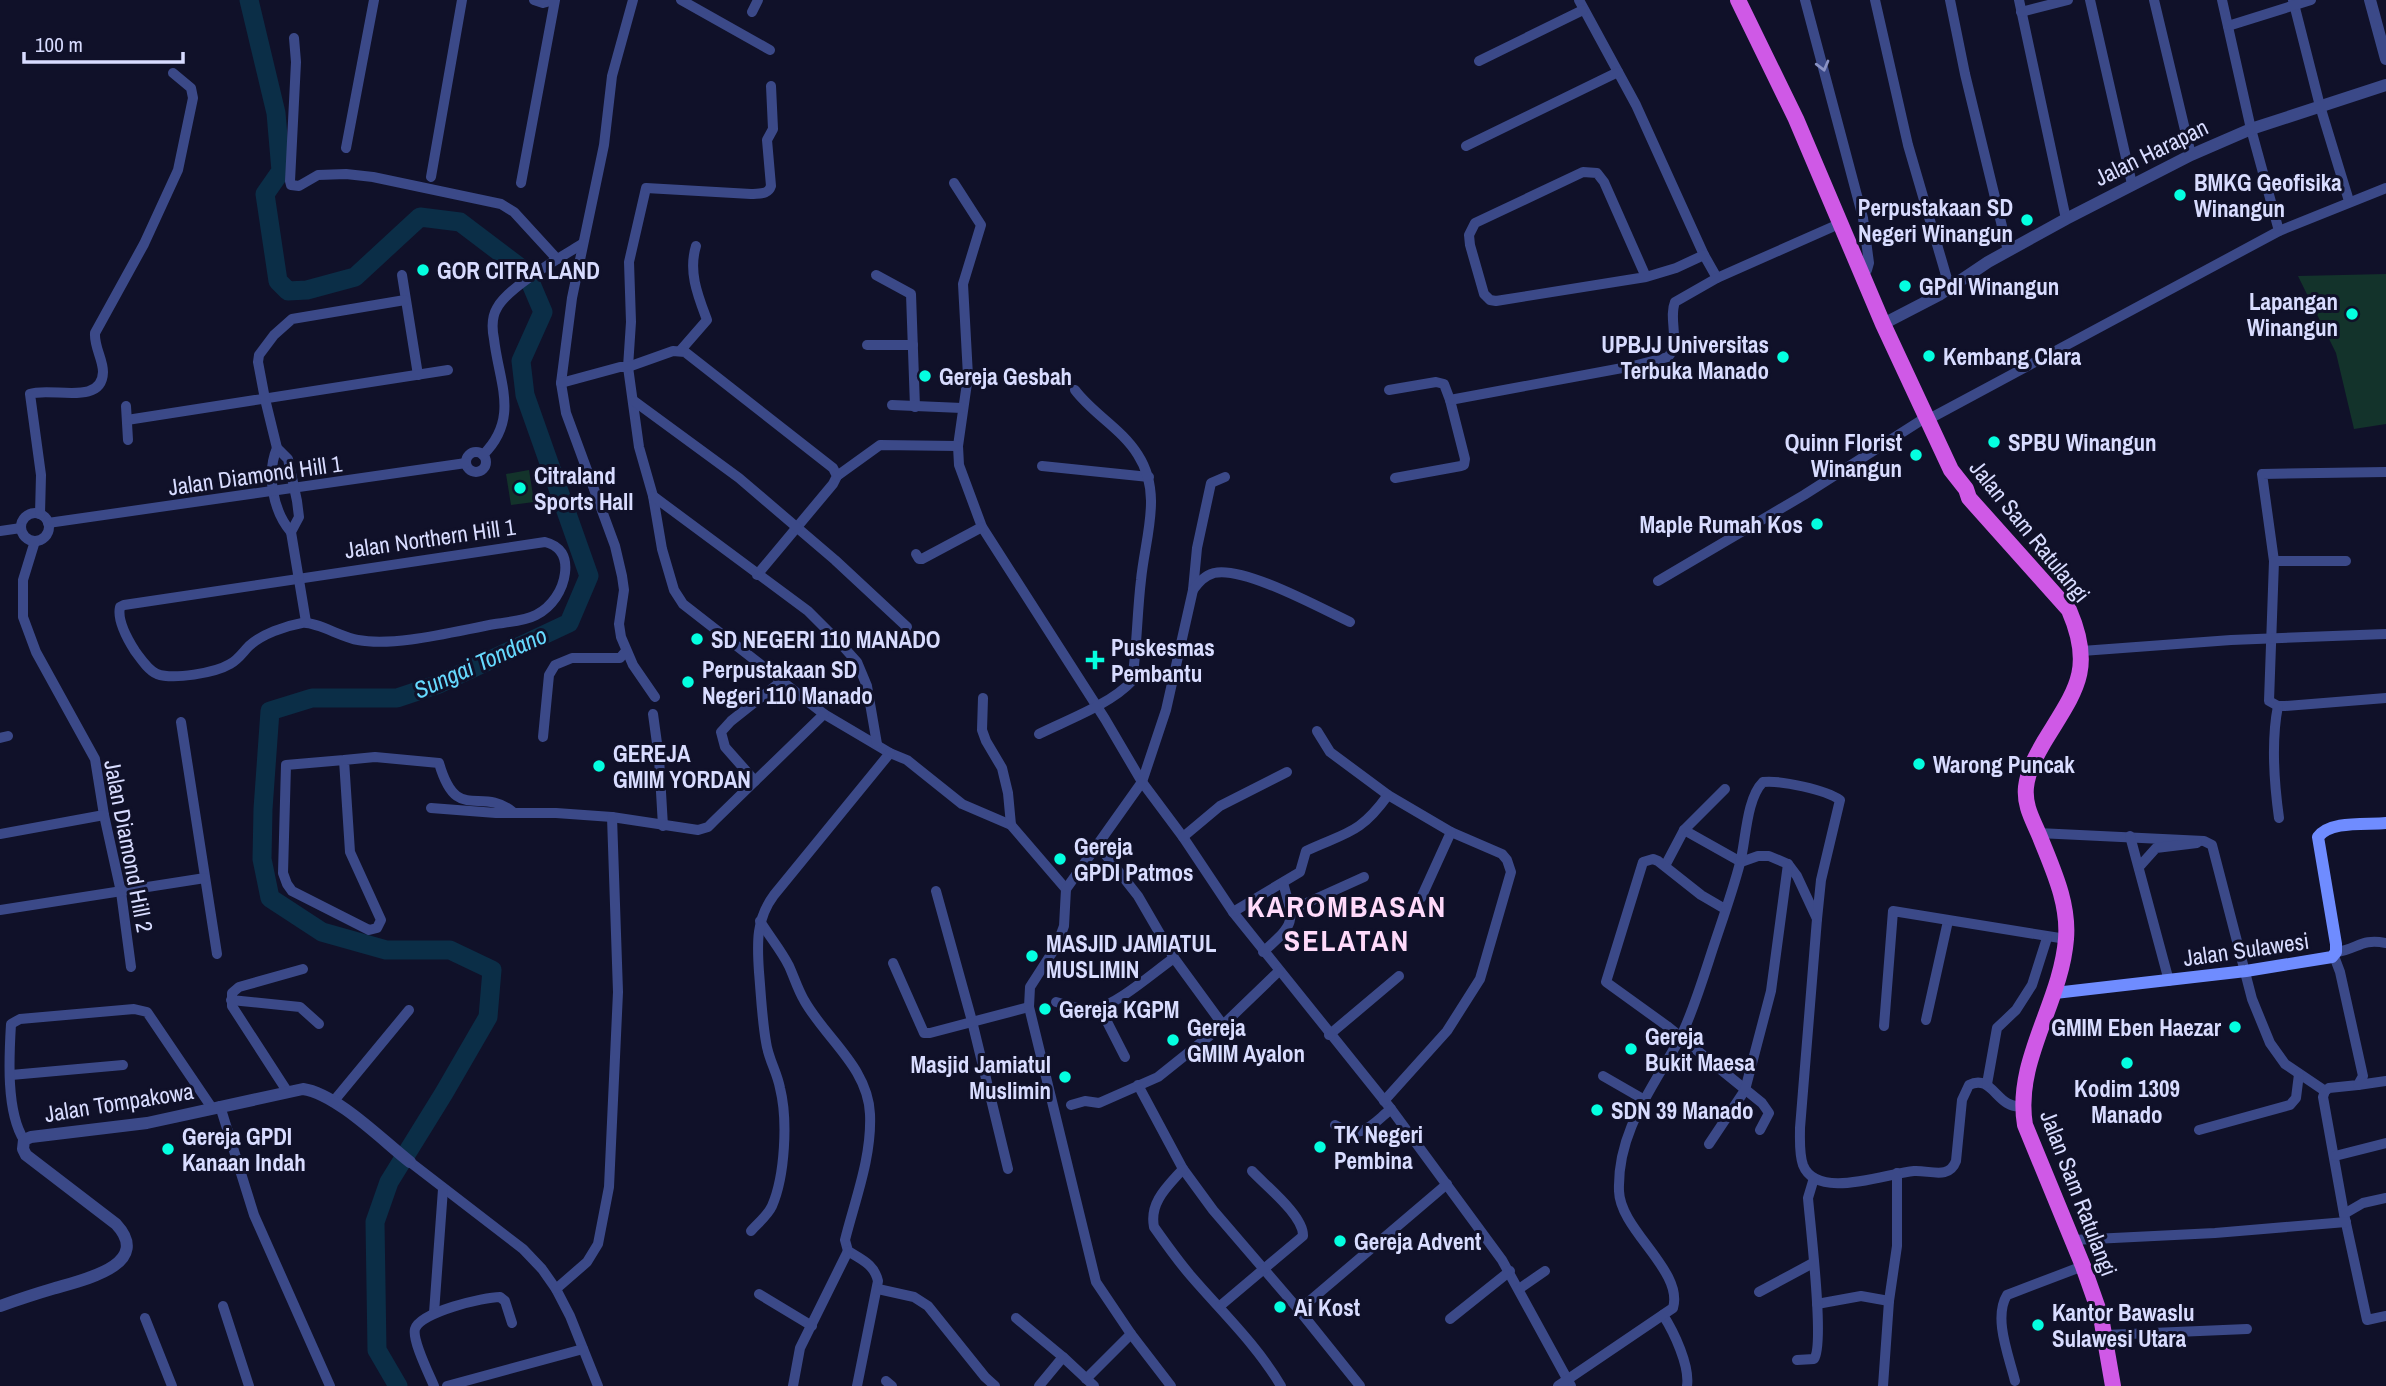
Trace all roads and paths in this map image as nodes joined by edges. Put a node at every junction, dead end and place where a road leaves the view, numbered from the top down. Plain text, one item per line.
1 (374, 0) edge
2 (462, 0) edge
3 (534, 0) edge
4 (555, 0) edge
5 (633, 0) edge
6 (681, 0) edge
7 (758, 0) edge
8 (1738, 0) edge
9 (1805, 0) edge
10 (1875, 0) edge
11 (1950, 0) edge
12 (2019, 0) edge
13 (2068, 0) edge
14 (2090, 0) edge
15 (2154, 0) edge
16 (2222, 0) edge
17 (2311, 0) edge
18 (2370, 0) edge
19 (2294, 2) edge
20 (1581, 5) edge
21 (751, 12) dead end
22 (2021, 12) junction
23 (2228, 26) junction
24 (294, 38) dead end
25 (770, 50) dead end
26 (2386, 59) edge
27 (1479, 61) dead end
28 (1618, 72) junction
29 (173, 73) dead end
30 (2386, 85) edge
31 (771, 86) dead end
32 (2320, 106) junction
33 (2251, 129) junction
34 (1466, 146) dead end
35 (346, 148) dead end
36 (2191, 155) junction
37 (431, 177) dead end
38 (521, 183) dead end
39 (954, 183) dead end
40 (2132, 184) junction
41 (2386, 188) edge
42 (2349, 201) junction
43 (2066, 219) junction
44 (1839, 224) junction
45 (2279, 230) junction
46 (582, 244) junction
47 (696, 246) dead end
48 (2008, 251) junction
49 (1704, 255) junction
50 (557, 259) junction
51 (402, 275) dead end
52 (876, 275) dead end
53 (1862, 275) junction
54 (1647, 276) junction
55 (1717, 278) junction
56 (1950, 289) junction
57 (405, 300) junction
58 (1883, 324) junction
59 (867, 345) dead end
60 (913, 345) junction
61 (680, 351) junction
62 (628, 367) junction
63 (448, 370) dead end
64 (418, 375) junction
65 (561, 383) junction
66 (1075, 390) dead end
67 (1389, 390) dead end
68 (265, 399) junction
69 (1450, 400) junction
70 (634, 401) junction
71 (892, 405) dead end
72 (126, 406) dead end
73 (915, 407) junction
74 (962, 408) junction
75 (1928, 417) junction
76 (127, 420) junction
77 (128, 440) dead end
78 (958, 446) junction
79 (277, 448) junction
80 (483, 454) junction
81 (466, 463) junction
82 (1042, 466) dead end
83 (2386, 472) edge
84 (837, 476) junction
85 (1149, 477) junction
86 (1225, 477) dead end
87 (1395, 478) dead end
88 (295, 489) junction
89 (274, 491) junction
90 (653, 496) junction
91 (40, 514) junction
92 (48, 523) junction
93 (798, 527) junction
94 (982, 527) junction
95 (21, 528) junction
96 (0, 531) edge
97 (291, 532) junction
98 (35, 541) junction
99 (916, 554) dead end
100 (2274, 561) junction
101 (2346, 561) dead end
102 (757, 575) junction
103 (297, 578) junction
104 (1658, 581) dead end
105 (1193, 590) junction
106 (306, 622) junction
107 (1350, 622) dead end
108 (907, 627) dead end
109 (2386, 634) edge
110 (2271, 639) junction
111 (2082, 651) junction
112 (626, 652) junction
113 (783, 680) junction
114 (655, 697) dead end
115 (983, 698) dead end
116 (2386, 698) edge
117 (1096, 705) junction
118 (2278, 706) junction
119 (653, 714) dead end
120 (824, 714) junction
121 (181, 722) dead end
122 (1317, 731) dead end
123 (1039, 734) dead end
124 (543, 737) dead end
125 (877, 744) junction
126 (890, 753) junction
127 (344, 760) junction
128 (1287, 772) dead end
129 (755, 781) junction
130 (1142, 782) junction
131 (1725, 789) dead end
132 (1388, 795) junction
133 (431, 808) dead end
134 (513, 812) junction
135 (104, 815) junction
136 (612, 817) junction
137 (2279, 818) dead end
138 (2386, 823) edge
139 (1012, 825) junction
140 (663, 826) junction
141 (1684, 830) junction
142 (1451, 831) junction
143 (2038, 833) junction
144 (0, 834) edge
145 (2130, 836) junction
146 (1183, 837) junction
147 (2204, 841) junction
148 (1097, 844) junction
149 (1741, 862) junction
150 (1788, 864) junction
151 (1664, 866) junction
152 (2138, 867) junction
153 (1364, 877) dead end
154 (205, 878) junction
155 (1283, 883) junction
156 (1066, 889) junction
157 (936, 891) dead end
158 (121, 892) junction
159 (1421, 898) dead end
160 (0, 909) edge
161 (1291, 909) junction
162 (1725, 909) junction
163 (1233, 912) junction
164 (1817, 919) junction
165 (759, 920) junction
166 (1948, 921) junction
167 (2047, 938) junction
168 (2066, 939) junction
169 (2386, 943) edge
170 (1263, 952) junction
171 (217, 954) dead end
172 (2335, 954) junction
173 (1174, 958) junction
174 (893, 963) dead end
175 (131, 967) dead end
176 (303, 969) dead end
177 (1279, 971) junction
178 (2246, 971) junction
179 (1399, 976) dead end
180 (2169, 981) junction
181 (2054, 993) junction
182 (231, 1000) junction
183 (1056, 1002) dead end
184 (1029, 1007) junction
185 (1100, 1008) junction
186 (409, 1010) dead end
187 (1926, 1020) dead end
188 (972, 1021) junction
189 (319, 1024) dead end
190 (1223, 1025) junction
191 (1884, 1026) dead end
192 (1329, 1035) junction
193 (1681, 1037) junction
194 (1125, 1057) dead end
195 (124, 1065) dead end
196 (2299, 1073) junction
197 (11, 1075) junction
198 (1603, 1076) dead end
199 (2386, 1082) edge
200 (1987, 1084) junction
201 (2358, 1084) junction
202 (1138, 1085) junction
203 (1745, 1090) junction
204 (2325, 1090) junction
205 (288, 1091) junction
206 (1643, 1099) junction
207 (333, 1102) junction
208 (1070, 1105) dead end
209 (1387, 1105) junction
210 (2022, 1106) junction
211 (216, 1107) junction
212 (1335, 1125) dead end
213 (1760, 1130) dead end
214 (2199, 1130) dead end
215 (24, 1140) junction
216 (2386, 1143) edge
217 (1709, 1144) dead end
218 (2335, 1156) junction
219 (410, 1162) joint
220 (1008, 1169) dead end
221 (1183, 1169) junction
222 (1252, 1171) dead end
223 (1897, 1174) junction
224 (1814, 1178) junction
225 (1447, 1184) junction
226 (443, 1189) junction
227 (2386, 1198) edge
228 (2345, 1218) junction
229 (751, 1231) dead end
230 (2073, 1240) junction
231 (848, 1251) junction
232 (1813, 1263) junction
233 (2083, 1266) junction
234 (1263, 1268) junction
235 (1510, 1271) junction
236 (1545, 1271) dead end
237 (556, 1289) junction
238 (878, 1289) junction
239 (1519, 1289) junction
240 (1759, 1292) dead end
241 (760, 1294) dead end
242 (1889, 1301) junction
243 (1817, 1304) junction
244 (0, 1306) edge
245 (223, 1306) dead end
246 (1220, 1306) junction
247 (1299, 1310) junction
248 (434, 1313) junction
249 (1663, 1315) junction
250 (2386, 1316) edge
251 (145, 1318) dead end
252 (1016, 1318) dead end
253 (1450, 1319) dead end
254 (512, 1323) dead end
255 (812, 1326) junction
256 (2247, 1329) dead end
257 (1131, 1334) junction
258 (2105, 1335) junction
259 (583, 1349) junction
260 (1063, 1357) junction
261 (1797, 1360) dead end
262 (2015, 1381) dead end
263 (1090, 1382) edge
264 (1569, 1383) edge
265 (172, 1386) edge
266 (250, 1386) edge
267 (330, 1386) edge
268 (434, 1386) edge
269 (447, 1386) edge
270 (598, 1386) edge
271 (793, 1386) edge
272 (857, 1386) edge
273 (995, 1386) edge
274 (1039, 1386) edge
275 (1171, 1386) edge
276 (1281, 1386) edge
277 (1360, 1386) edge
278 (1558, 1386) edge
279 (1687, 1386) edge
280 (1883, 1386) edge
281 (2113, 1386) edge

1 - 35 street
2 - 37 street
3 - 4 street
4 - 38 street
5 - 46 street
6 - 25 street
7 - 21 street
8 - 44 highway, Jalan Sam Ratulangi
9 -> 53 street
10 - 56 street
11 - 48 street
12 - 22 street
13 - 22 street
14 - 40 street
15 - 36 street
16 - 23 street
17 - 19 street
18 - 26 street
19 - 23 street
19 - 32 street
20 - 27 street
20 - 28 street
22 - 43 street
23 - 33 street
24 - 50 street
28 - 34 street
28 - 49 street
29 - 91 street
30 - 32 street, Jalan Harapan
31 - 62 street
32 - 33 street, Jalan Harapan
32 - 42 street
33 - 36 street, Jalan Harapan
33 - 45 street
36 - 40 street, Jalan Harapan
39 - 74 street
40 - 43 street, Jalan Harapan
41 - 42 street
42 - 45 street
43 - 48 street, Jalan Harapan
44 - 53 highway, Jalan Sam Ratulangi
44 - 55 street
45 - 75 street
46 - 50 street
46 - 65 street
47 - 61 street
48 - 56 street, Jalan Harapan
49 - 54 street
49 - 55 street
50 - 80 street
51 - 57 street
52 - 60 street
53 - 58 highway, Jalan Sam Ratulangi
54 - 54 street
55 - 69 street
56 - 58 street, Jalan Harapan
57 - 64 street
57 - 68 street
58 - 75 highway, Jalan Sam Ratulangi
59 - 60 street
60 - 73 street
61 - 62 street
61 - 84 street
62 - 65 street
62 - 70 street
63 - 64 street
64 - 68 street
65 - 112 street
66 - 85 street
67 - 69 street
68 - 76 street
68 - 79 street
69 - 87 street
70 - 90 street
70 - 93 street
71 - 73 street
72 - 76 street
73 - 74 street
74 - 78 street
75 - 104 street
75 - 111 highway, Jalan Sam Ratulangi
76 - 77 street
78 - 84 street
78 - 94 street
79 - 88 street
79 - 89 street
80 - 81 street
80 - 81 street
81 - 88 street, Jalan Diamond Hill 1
82 - 85 street
83 - 100 street
84 - 93 street
85 - 117 street
86 - 105 street
88 - 89 street, Jalan Diamond Hill 1
88 - 97 street
89 - 92 street, Jalan Diamond Hill 1
89 - 97 street
90 - 102 street
90 - 113 street
91 - 92 street
91 - 95 street
92 - 98 street
93 - 102 street
93 - 108 street
94 - 99 street
94 - 117 street
95 - 96 street
95 - 98 street
97 - 103 street
98 - 135 street, Jalan Diamond Hill 2
100 - 101 street
100 - 110 street
102 - 125 street
103 - 106 street
103 - 106 street, Jalan Northern Hill 1
103 - 106 street, Jalan Northern Hill 1
105 - 107 street
105 - 130 street
109 - 110 street
110 - 111 street
110 - 118 street
111 - 143 highway, Jalan Sam Ratulangi
112 - 114 street
112 - 124 street
113 - 120 street
113 - 129 street
115 - 139 street
116 - 118 street
117 - 123 street
117 - 130 street
118 - 137 street
119 - 140 street
120 - 125 street
120 - 129 street
121 - 154 street
122 - 132 street
125 - 126 street
126 - 139 street
126 - 165 street
127 - 127 street
127 - 134 street
128 - 146 street
129 - 140 street
130 - 146 street
130 - 148 street
131 - 141 street
132 - 142 street
132 - 155 street
133 - 134 street
134 - 136 street
135 - 144 street
135 - 158 street, Jalan Diamond Hill 2
136 - 140 street
136 - 237 street
138 - 172 main road, Jalan Sulawesi
139 - 156 street
141 - 149 street
141 - 151 street
142 - 159 street
142 - 209 street
143 - 145 street
143 - 168 highway, Jalan Sam Ratulangi
145 - 147 street
145 - 152 street
146 - 163 street
147 - 152 street
147 - 178 street
148 - 156 street
148 - 173 street
149 - 150 street
149 - 162 street
149 - 164 street
150 - 164 street
150 - 203 street
151 - 162 street
151 - 193 street
152 - 180 street
153 - 161 street
154 - 158 street
154 - 171 street
155 - 161 street
155 - 163 street
156 - 184 street
157 - 188 street
158 - 160 street
158 - 175 street, Jalan Diamond Hill 2
161 - 170 street
162 - 193 street
163 - 170 street
164 - 224 street
165 - 229 street
165 - 231 street
166 - 167 street
166 - 187 street
166 - 191 street
167 - 168 street
167 - 200 street
168 - 181 highway, Jalan Sam Ratulangi
169 - 172 street
170 - 177 street
172 - 178 main road, Jalan Sulawesi
172 - 201 street
173 - 185 street
173 - 190 street
174 - 188 street
176 - 182 street
177 - 190 street
177 - 192 street
178 - 180 main road, Jalan Sulawesi
178 - 196 street
179 - 192 street
180 - 181 main road, Jalan Sulawesi
181 - 210 highway, Jalan Sam Ratulangi
182 - 189 street
182 - 205 street
183 - 185 street
184 - 188 street
184 - 257 street
185 - 194 street
186 - 207 street
188 - 220 street
190 - 202 street
192 - 209 street
193 - 203 street
193 - 206 street
195 - 197 street
196 - 204 street
196 - 214 street
197 - 211 street
197 - 215 street
198 - 206 street
199 - 201 street
200 - 210 street
200 - 223 street
201 - 204 street
202 - 208 street
202 - 221 street
203 - 213 street
203 - 217 street
204 - 218 street
205 - 207 street, Jalan Tompakowa
205 - 211 street, Jalan Tompakowa
206 - 249 street
207 - 219 street, Jalan Tompakowa
209 - 212 street
209 - 225 street
210 - 230 highway, Jalan Sam Ratulangi
211 - 215 street, Jalan Tompakowa
211 - 267 street
215 - 244 street, Jalan Tompakowa
216 - 218 street
218 - 228 street
219 - 226 street
221 - 234 street
221 - 246 street
222 - 234 street
223 - 224 street
223 - 242 street
224 - 232 street
225 - 235 street
225 - 247 street
226 - 237 street
226 - 248 street
227 - 228 street
228 - 230 street
228 - 250 street
230 - 233 highway, Jalan Sam Ratulangi
231 - 238 street
231 - 255 street
232 - 240 street
232 - 243 street
233 - 258 highway, Jalan Sam Ratulangi
233 - 262 street
234 - 246 street
234 - 247 street
235 - 239 street
235 - 253 street
236 - 239 street
237 - 259 street
238 - 272 street
238 - 273 street
239 - 264 street
241 - 255 street
242 - 243 street
242 - 280 street
243 - 261 street
245 - 266 street
246 - 276 street
247 - 277 street
248 - 254 street
248 - 268 street
249 - 264 street
249 - 279 street
251 - 265 street
252 - 260 street
255 - 271 street
256 - 258 street
257 - 263 street
257 - 275 street
258 - 281 highway, Jalan Sam Ratulangi
259 - 269 street
259 - 270 street
260 - 263 street
260 - 274 street
264 - 278 street

